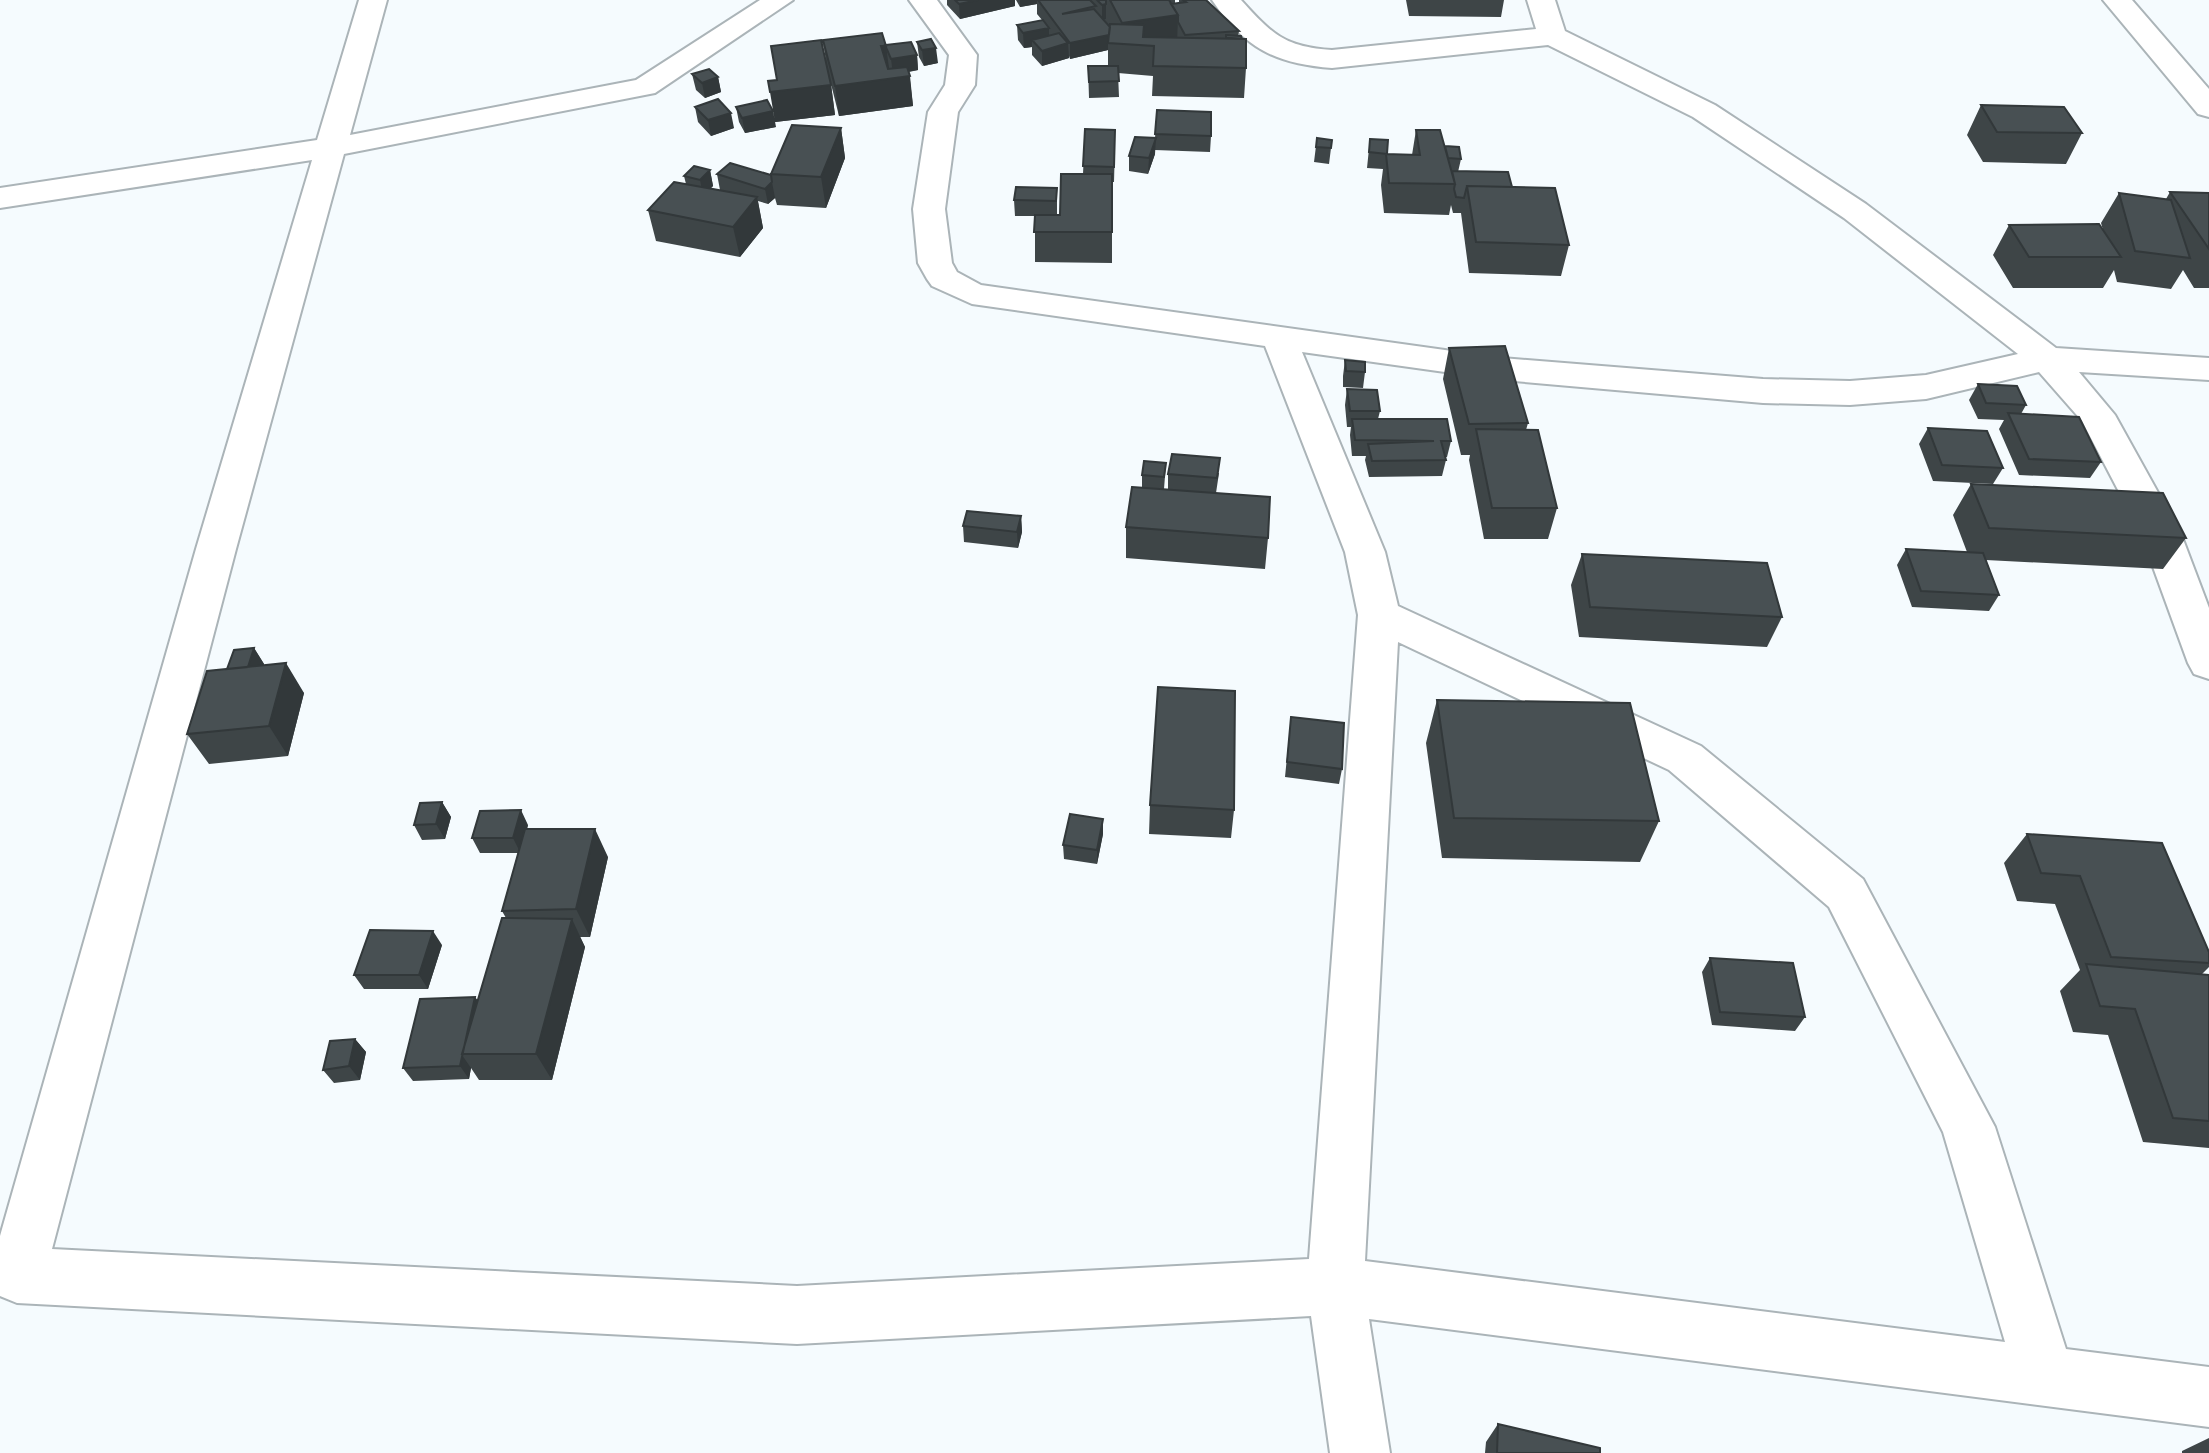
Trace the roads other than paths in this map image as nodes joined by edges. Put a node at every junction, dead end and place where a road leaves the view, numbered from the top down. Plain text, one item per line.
1 (373, 0) edge
2 (779, 0) edge
3 (923, 0) edge
4 (1226, 0) edge
5 (1541, 0) edge
6 (2117, 0) edge
7 (1552, 36) junction
8 (2209, 108) edge
9 (329, 148) junction
10 (0, 198) edge
11 (1280, 340) junction
12 (2047, 359) junction
13 (2209, 369) edge
14 (1379, 615) junction
15 (2209, 663) edge
16 (1335, 1286) junction
17 (9, 1288) edge
18 (2046, 1379) junction
19 (2209, 1397) edge
20 (1360, 1453) edge

1 - 9 street
2 - 9 street
3 - 11 street
4 - 7 street
5 - 7 street
6 - 8 street
7 - 12 street
9 - 10 street
9 - 17 street
11 - 12 street
11 - 14 street
12 - 13 street
12 - 15 street
14 - 16 street
14 - 18 street
16 - 17 street
16 - 18 street
16 - 20 street
18 - 19 street

